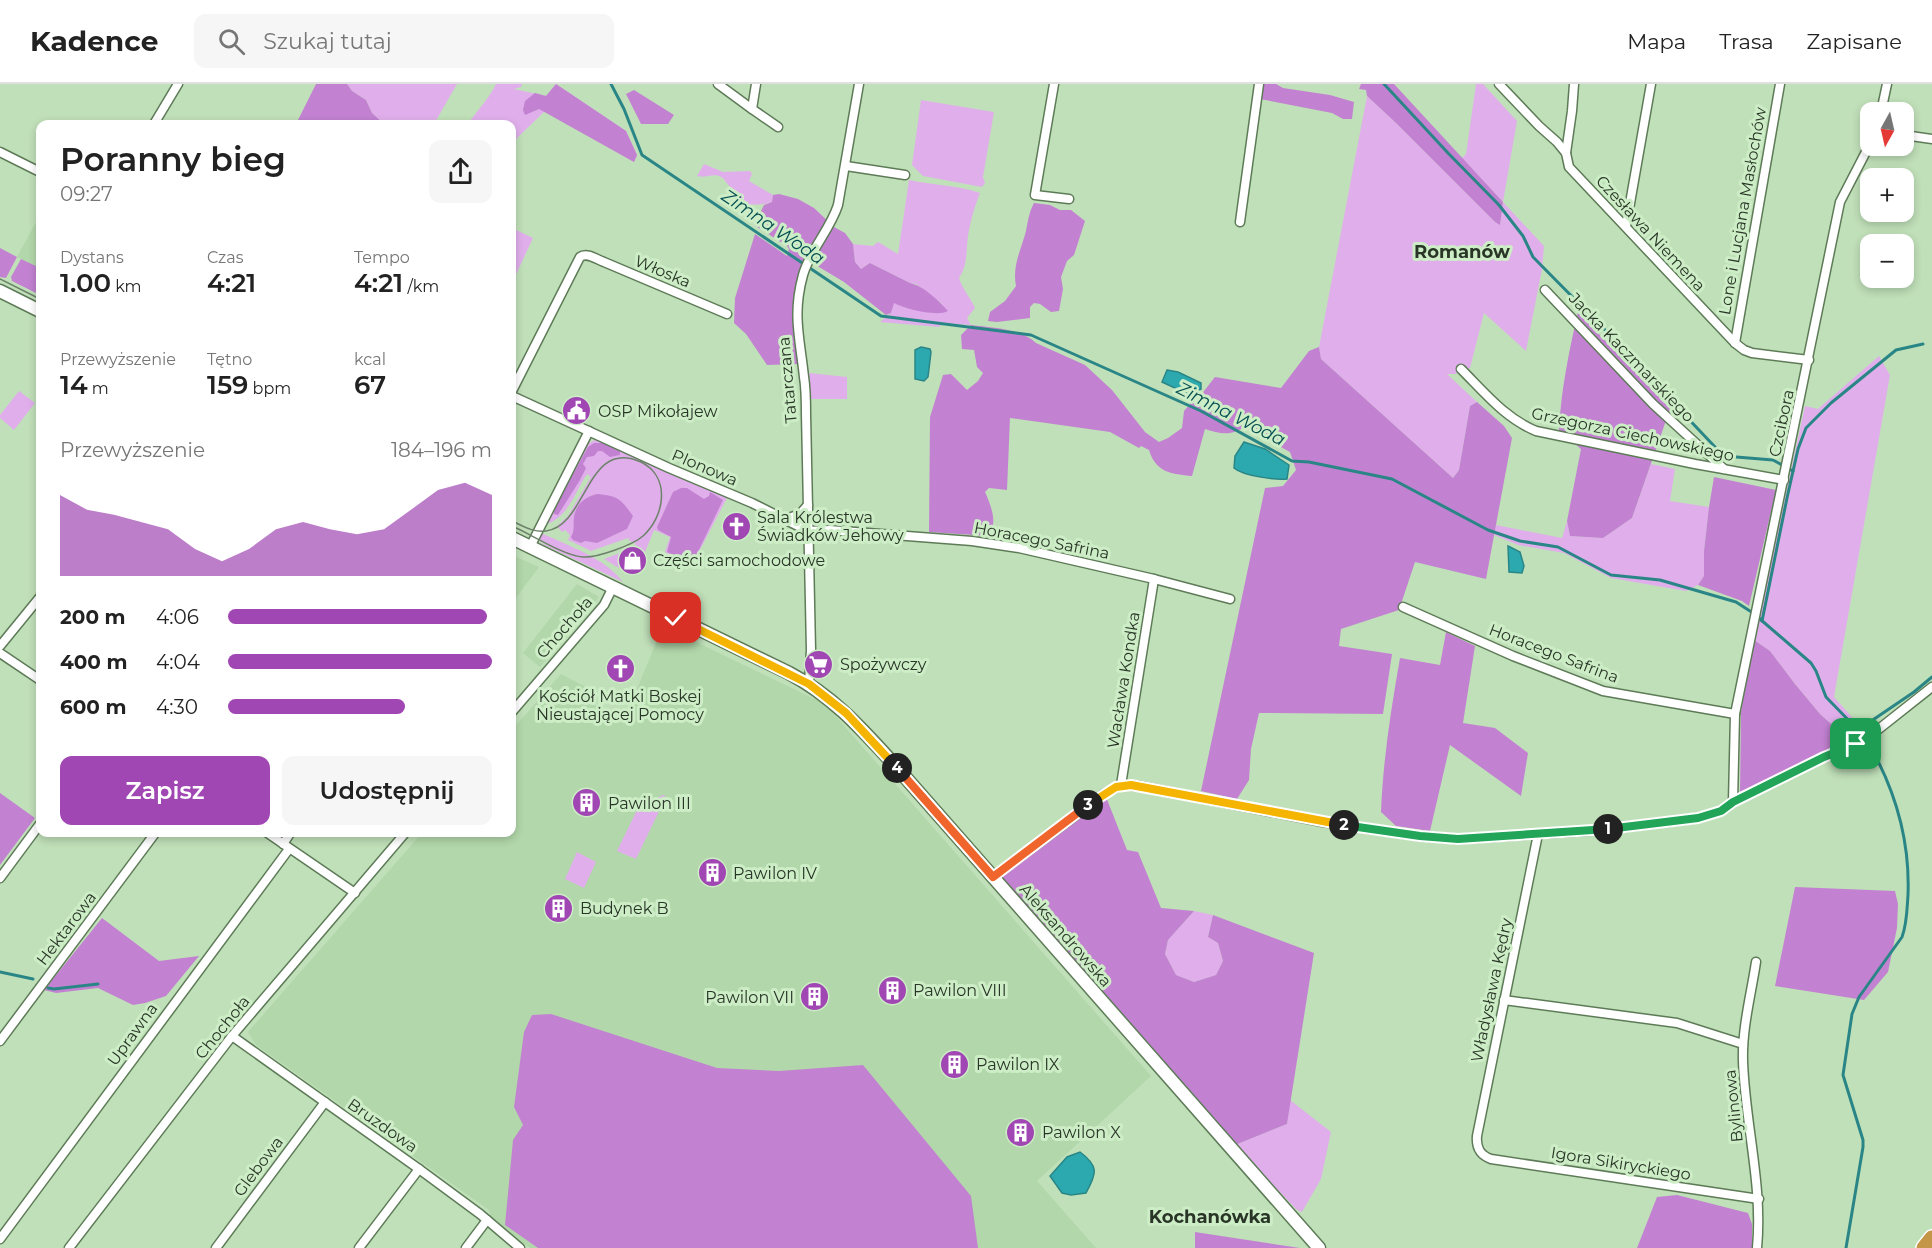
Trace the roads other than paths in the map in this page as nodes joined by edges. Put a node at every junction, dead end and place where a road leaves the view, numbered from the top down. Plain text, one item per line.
1 (178, 84) edge
2 (718, 84) edge
3 (756, 84) edge
4 (859, 84) edge
5 (1054, 84) edge
6 (1260, 84) edge
7 (1499, 84) edge
8 (1574, 84) edge
9 (1652, 84) edge
10 (1780, 84) edge
11 (1887, 84) edge
12 (1883, 102) edge
13 (752, 109) junction
14 (156, 120) edge
15 (778, 127) dead end
16 (1914, 136) edge
17 (1932, 139) edge
18 (0, 152) edge
19 (1566, 153) junction
20 (1864, 156) edge
21 (846, 166) junction
22 (36, 170) edge
23 (904, 175) dead end
24 (1068, 199) dead end
25 (1240, 222) dead end
26 (1626, 226) junction
27 (1545, 290) dead end
28 (0, 291) edge
29 (36, 309) edge
30 (727, 314) dead end
31 (1735, 343) junction
32 (1809, 360) junction
33 (1461, 369) dead end
34 (516, 383) edge
35 (516, 398) edge
36 (589, 431) junction
37 (1725, 469) junction
38 (1784, 480) junction
39 (808, 504) junction
40 (786, 519) junction
41 (808, 531) junction
42 (516, 540) edge
43 (530, 547) junction
44 (1154, 579) junction
45 (613, 587) junction
46 (1230, 600) dead end
47 (36, 602) edge
48 (1403, 607) dead end
49 (0, 645) edge
50 (0, 653) edge
51 (36, 677) edge
52 (809, 684) junction
53 (1932, 687) edge
54 (516, 707) edge
55 (1735, 714) junction
56 (1120, 785) junction
57 (1733, 802) junction
58 (36, 829) edge
59 (1538, 834) junction
60 (152, 837) edge
61 (273, 837) edge
62 (289, 837) edge
63 (402, 837) edge
64 (286, 847) junction
65 (993, 877) junction
66 (0, 878) edge
67 (355, 893) junction
68 (1756, 962) dead end
69 (1504, 1000) junction
70 (232, 1036) junction
71 (0, 1041) edge
72 (1743, 1044) junction
73 (325, 1102) junction
74 (1480, 1152) joint
75 (419, 1169) junction
76 (1759, 1199) junction
77 (487, 1220) junction
78 (1932, 1238) edge
79 (0, 1239) edge
80 (69, 1248) edge
81 (216, 1248) edge
82 (359, 1248) edge
83 (466, 1248) edge
84 (520, 1248) edge
85 (1320, 1248) edge
86 (1757, 1248) edge
87 (1924, 1248) edge

1 - 14 street
2 - 13 street
3 - 13 street
4 - 21 street, Tatarczana
5 - 24 street
6 - 25 street
7 - 19 street, Czesława Niemena
8 - 19 street
9 - 26 street
10 - 31 street, Lone i Lucjana Masłochów
11 - 12 street
13 - 15 street
16 - 17 street
18 - 22 street
19 - 26 street, Czesława Niemena
20 - 32 street, Czcibora
21 - 23 street
21 - 39 street, Tatarczana
26 - 31 street, Czesława Niemena
27 - 37 street, Jacka Kaczmarskiego
28 - 29 main road
30 - 34 street, Włoska
31 - 32 street, Czesława Niemena
32 - 38 street, Czcibora
33 - 37 street, Grzegorza Ciechowskiego
35 - 36 street, Plonowa
36 - 40 street, Plonowa
36 - 43 street
37 - 38 street, Grzegorza Ciechowskiego
38 - 55 street, Czcibora
39 - 40 street
39 - 41 street, Tatarczana
40 - 41 street, Plonowa
41 - 44 street, Horacego Safrina
41 - 52 street, Tatarczana
42 - 43 main road, Aleksandrowska
43 - 45 main road, Aleksandrowska
44 - 46 street, Horacego Safrina
44 - 56 street, Wacława Kondka
45 - 52 main road, Aleksandrowska
45 - 54 street, Chochoła
47 - 49 street
48 - 55 street, Horacego Safrina
50 - 51 street
52 - 65 main road, Aleksandrowska
53 - 57 street
55 - 57 street, Czcibora
56 - 59 street
56 - 65 street
57 - 59 street
58 - 66 street
59 - 69 street, Władysława Kędry
60 - 71 street, Hektarowa
61 - 64 street
62 - 64 street, Uprawna
63 - 67 street, Chochoła
64 - 67 street
64 - 79 street, Uprawna
65 - 85 main road, Aleksandrowska
67 - 70 street, Chochoła
68 - 72 street, Bylinowa
69 - 72 street
69 - 74 street, Władysława Kędry
70 - 73 street, Bruzdowa
70 - 80 street, Chochoła
72 - 76 street, Bylinowa
73 - 75 street, Bruzdowa
73 - 81 street, Glebowa
74 - 76 street, Igora Sikiryckiego
75 - 77 street, Bruzdowa
75 - 82 street
76 - 86 street, Bylinowa
77 - 83 street
77 - 84 street, Bruzdowa
78 - 87 highway

